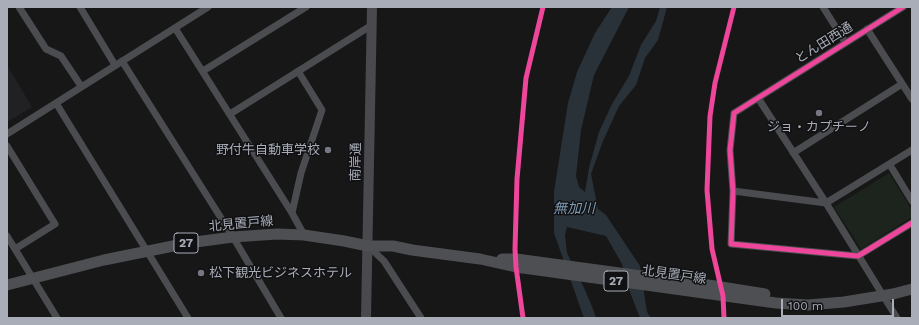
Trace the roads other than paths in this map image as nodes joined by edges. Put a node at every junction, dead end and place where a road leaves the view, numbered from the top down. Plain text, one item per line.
1 (19, 7) edge
2 (208, 7) edge
3 (306, 7) edge
4 (372, 7) edge
5 (823, 7) edge
6 (903, 7) edge
7 (82, 8) edge
8 (372, 25) junction
9 (175, 28) junction
10 (867, 29) junction
11 (845, 42) junction
12 (122, 61) junction
13 (115, 65) junction
14 (203, 71) junction
15 (298, 72) junction
16 (902, 84) junction
17 (81, 86) junction
18 (758, 98) junction
19 (912, 99) edge
20 (56, 103) junction
21 (230, 114) junction
22 (7, 134) edge
23 (7, 146) edge
24 (912, 150) edge
25 (793, 153) junction
26 (890, 164) junction
27 (733, 191) junction
28 (912, 201) edge
29 (826, 203) junction
30 (292, 213) junction
31 (912, 223) edge
32 (304, 235) junction
33 (7, 236) edge
34 (233, 237) junction
35 (368, 246) junction
36 (15, 249) junction
37 (148, 251) junction
38 (858, 256) junction
39 (33, 279) junction
40 (912, 282) edge
41 (7, 285) edge
42 (912, 288) edge
43 (881, 293) junction
44 (57, 318) edge
45 (188, 318) edge
46 (281, 318) edge
47 (366, 318) edge
48 (421, 318) edge
49 (897, 318) edge

1 - 17 street
2 - 9 street
3 - 14 street
4 - 8 main road, 南岸通
5 - 11 street
6 - 10 street, とん田西通
7 - 13 street
8 - 15 street
8 - 35 main road, 南岸通
9 - 12 street
9 - 14 street
10 - 11 street, とん田西通
10 - 16 street
11 - 18 street, とん田西通
12 - 13 street
12 - 34 street
13 - 17 street
14 - 21 street
15 - 21 street
15 - 30 street
16 - 19 street
16 - 25 street
17 - 20 street
18 - 25 street
18 - 27 street, とん田西通
20 - 22 street
20 - 37 street
21 - 30 street
23 - 36 street
24 - 26 street
25 - 29 street
26 - 28 street
26 - 29 street
27 - 29 street
27 - 38 street
29 - 38 street
30 - 32 street
31 - 38 street
32 - 34 main road, 北見置戸線 / 27
32 - 35 main road, 北見置戸線 / 27
33 - 36 street
34 - 37 main road, 北見置戸線 / 27
34 - 46 street
35 - 43 main road, 北見置戸線 / 27
35 - 47 main road, 南岸通
35 - 48 street
36 - 39 street
37 - 39 main road, 北見置戸線 / 27
37 - 45 street
38 - 43 street
39 - 41 main road, 北見置戸線 / 27
39 - 44 street
40 - 43 main road, 北見置戸線 / 27
42 - 43 main road, 北見置戸線 / 27
43 - 49 street

